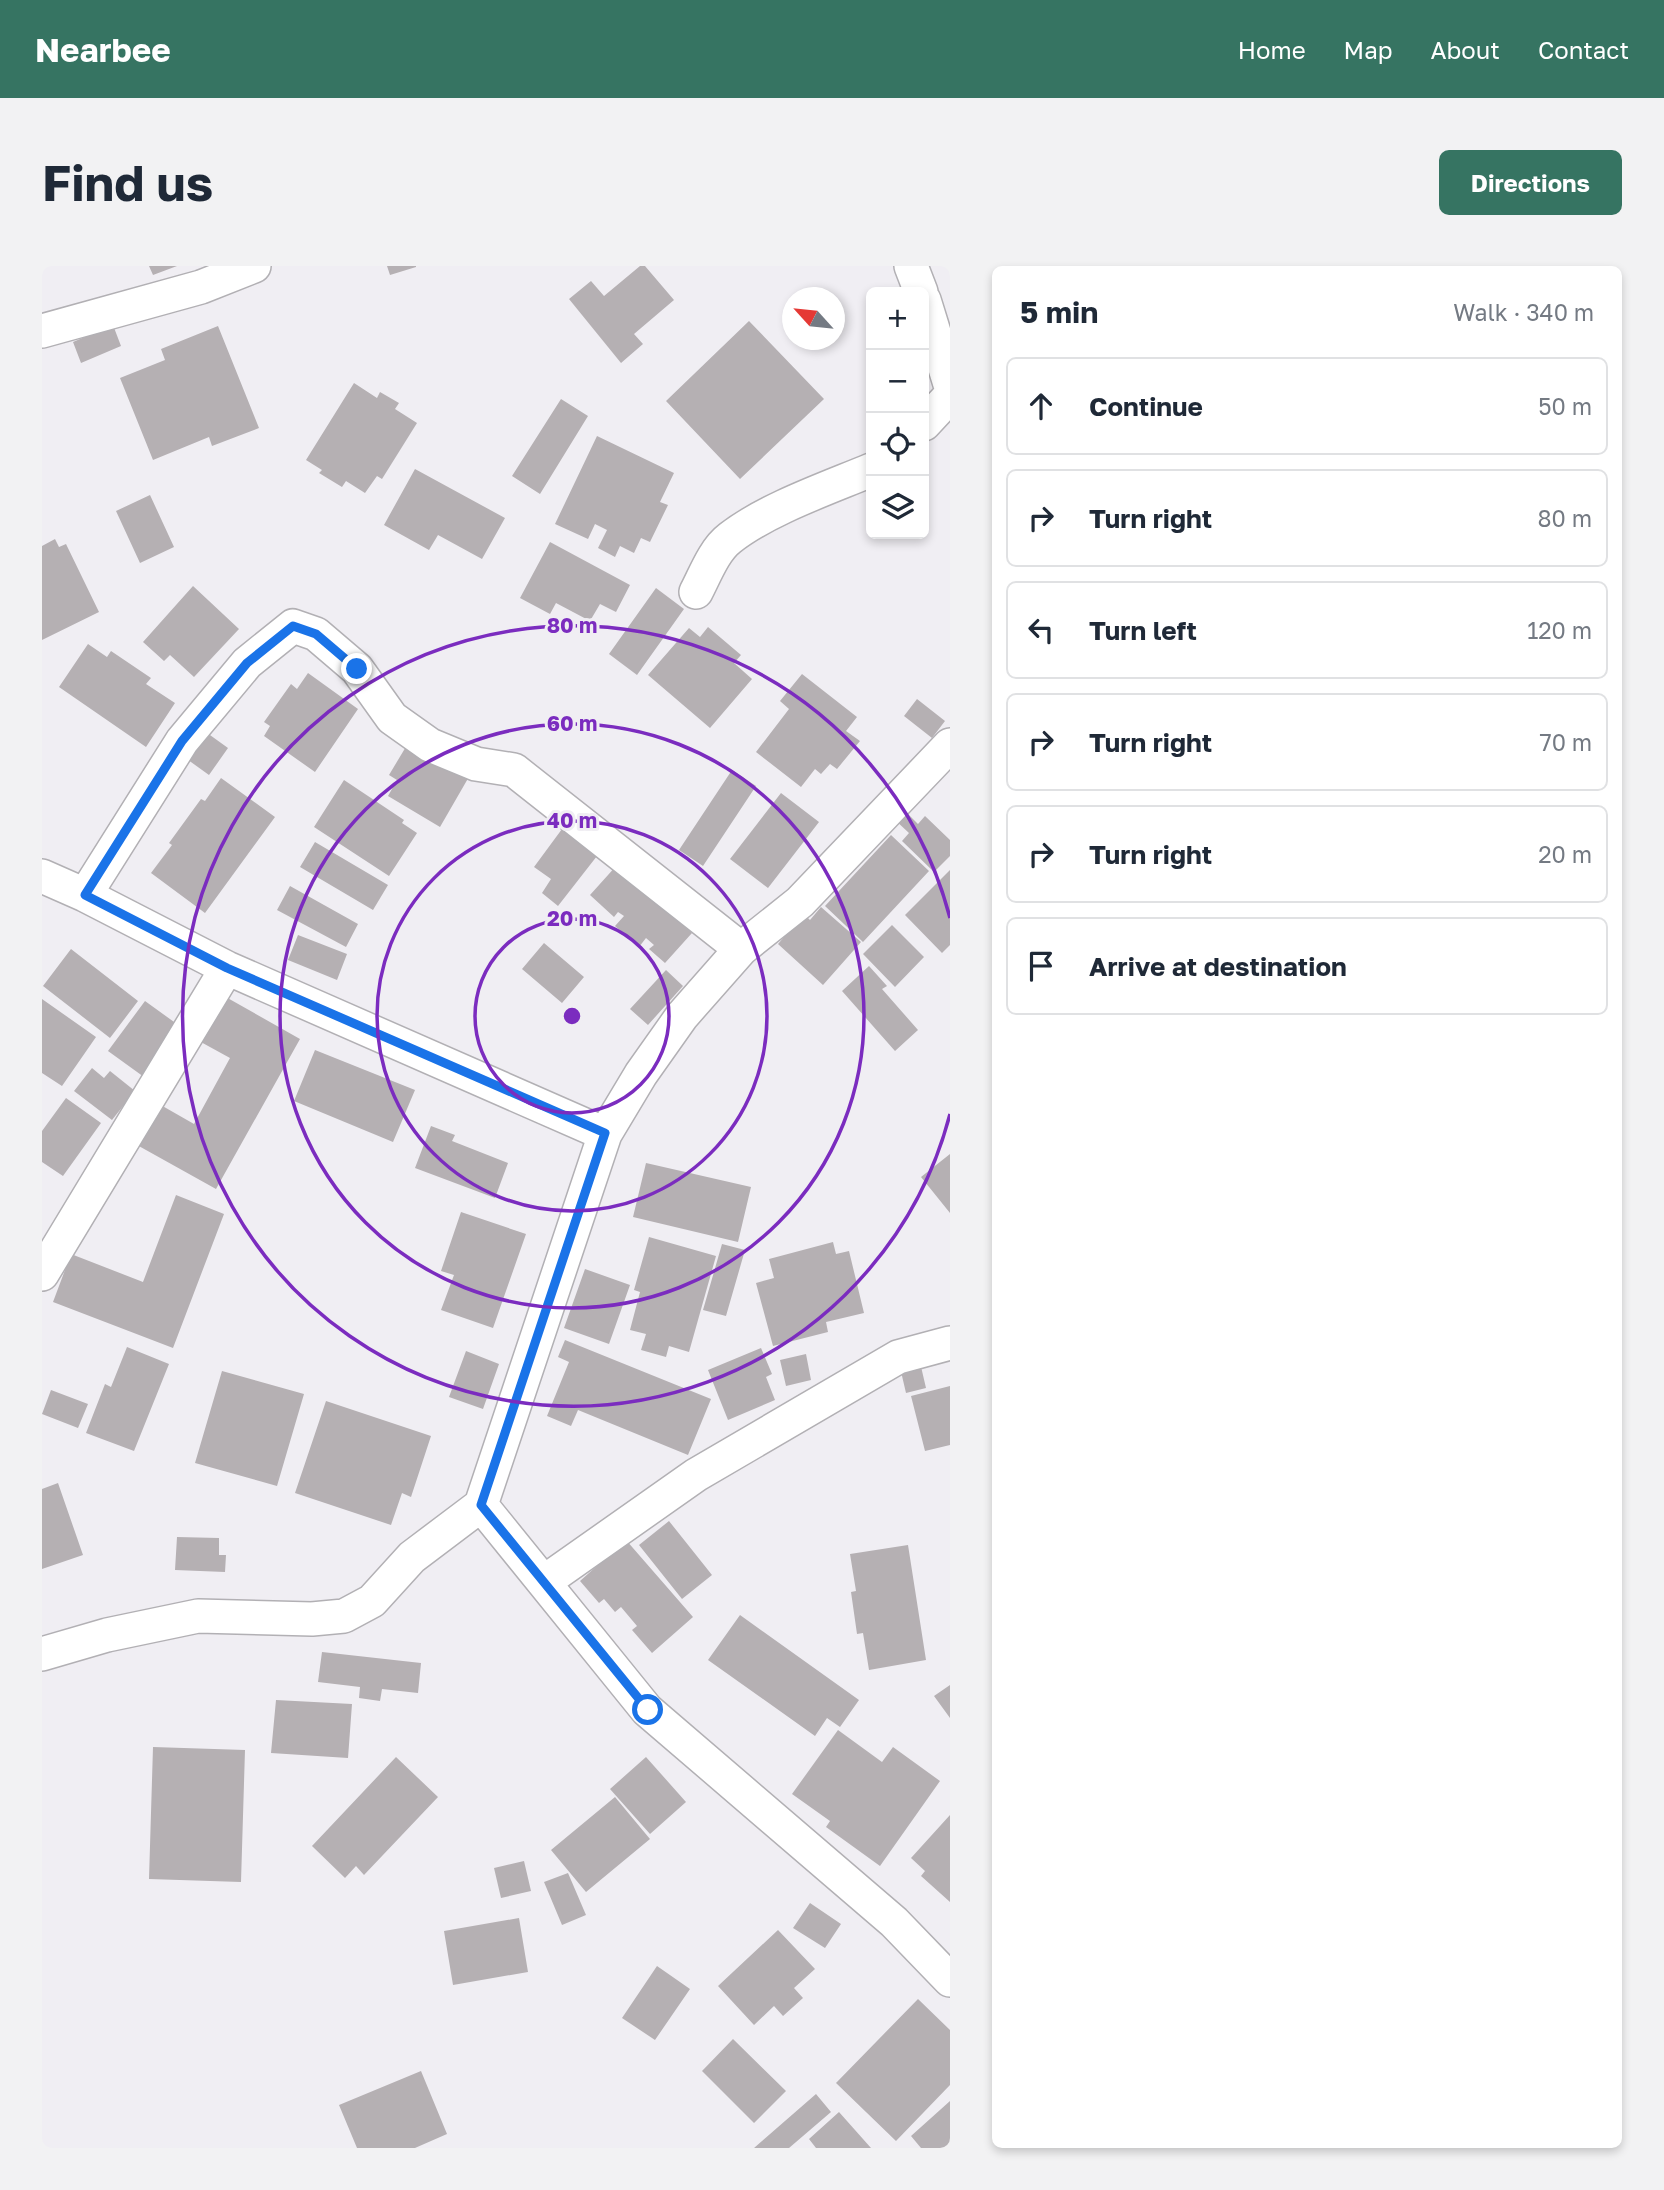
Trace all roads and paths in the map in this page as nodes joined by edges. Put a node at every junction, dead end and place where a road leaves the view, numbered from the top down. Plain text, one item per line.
1 (254, 266) edge
2 (911, 266) edge
3 (919, 287) edge
4 (929, 316) edge
5 (42, 331) edge
6 (950, 384) edge
7 (950, 396) edge
8 (929, 419) edge
9 (866, 472) edge
10 (696, 592) dead end
11 (950, 745) edge
12 (42, 876) edge
13 (85, 895) junction
14 (741, 949) junction
15 (227, 968) junction
16 (605, 1133) junction
17 (42, 1274) edge
18 (950, 1343) edge
19 (481, 1505) junction
20 (544, 1582) junction
21 (42, 1654) edge
22 (950, 1980) edge

1 - 5 street
2 - 3 street
4 - 6 street
7 - 8 street
9 - 10 street
11 - 14 street
12 - 13 street
13 - 14 street
13 - 15 street
14 - 16 street
15 - 16 street
15 - 17 street
16 - 19 street
18 - 20 street
19 - 20 street
19 - 21 street
20 - 22 street

